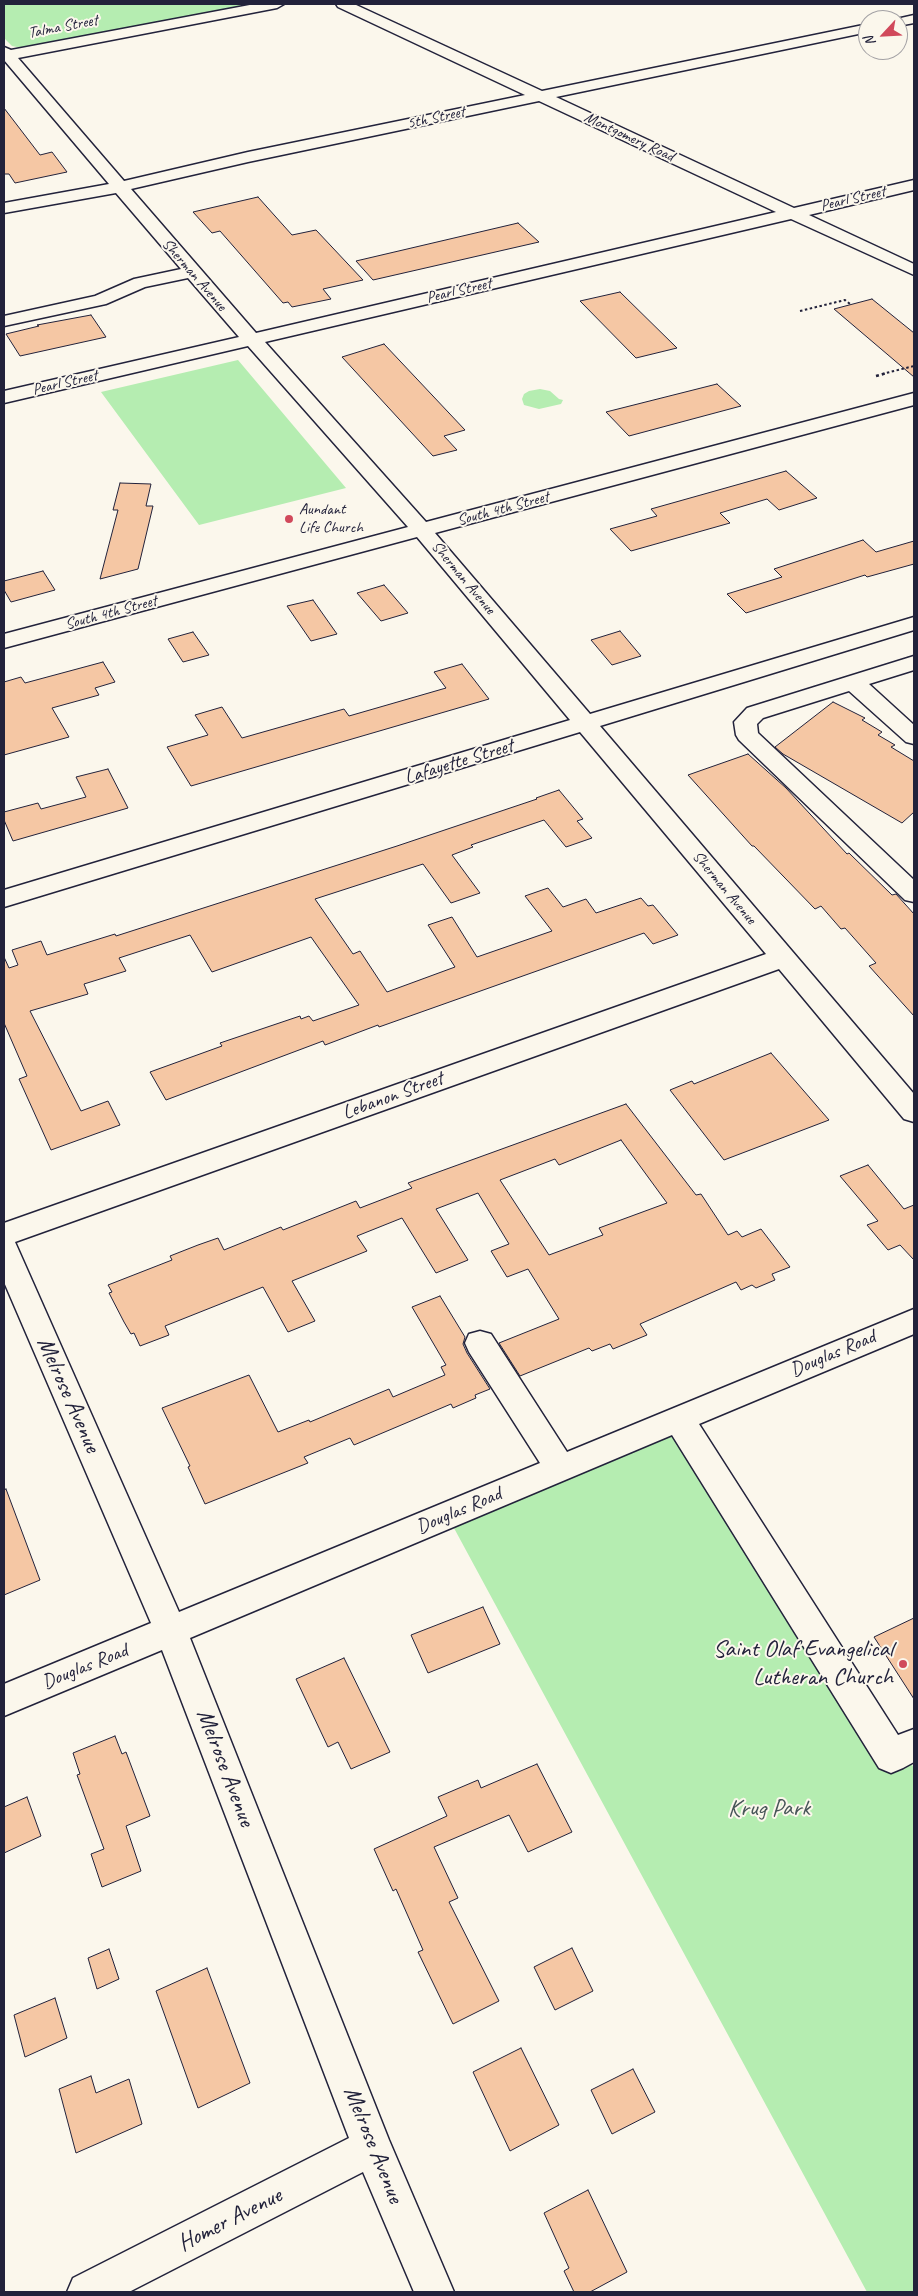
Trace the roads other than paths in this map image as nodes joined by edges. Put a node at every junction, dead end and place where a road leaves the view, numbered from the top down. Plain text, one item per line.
1 (277, 4) edge
2 (343, 4) edge
3 (858, 30) edge
4 (5, 54) edge
5 (541, 96) junction
6 (914, 185) edge
7 (119, 187) junction
8 (4, 208) edge
9 (792, 213) junction
10 (914, 270) edge
11 (191, 272) junction
12 (5, 321) edge
13 (253, 340) junction
14 (4, 397) edge
15 (914, 399) edge
16 (422, 530) junction
17 (914, 623) edge
18 (4, 641) edge
19 (914, 664) edge
20 (853, 682) junction
21 (585, 724) junction
22 (914, 737) edge
23 (914, 894) edge
24 (4, 899) edge
25 (782, 958) junction
26 (914, 1112) edge
27 (4, 1234) edge
28 (4, 1249) edge
29 (914, 1320) edge
30 (480, 1343) dead end
31 (678, 1418) junction
32 (560, 1468) junction
33 (171, 1631) junction
34 (4, 1700) edge
35 (914, 1744) edge
36 (372, 2147) junction
37 (87, 2292) edge
38 (434, 2292) edge

1 - 4 street, Talma Street
2 - 5 street, Montgomery Road
3 - 5 street, 5th Street
4 - 7 street, Sherman Avenue
5 - 7 street, 5th Street
5 - 9 street, Montgomery Road
6 - 9 street, Pearl Street
7 - 8 street, 5th Street
7 - 11 street, Sherman Avenue
9 - 10 street, Montgomery Road
9 - 13 street, Pearl Street
11 - 12 street
11 - 13 street, Sherman Avenue
13 - 14 street, Pearl Street
13 - 16 street, Sherman Avenue
15 - 16 street, South 4th Street
16 - 18 street, South 4th Street
16 - 21 street, Sherman Avenue
17 - 21 street, Lafayette Street
19 - 20 street
20 - 22 street
20 - 23 street
21 - 24 street, Lafayette Street
21 - 25 street, Sherman Avenue
25 - 26 street, Sherman Avenue
25 - 27 street, Lebanon Street
28 - 33 street, Melrose Avenue
29 - 31 street, Douglas Road
30 - 32 street
31 - 32 street, Douglas Road
31 - 35 street
32 - 33 street, Douglas Road
33 - 34 street, Douglas Road
33 - 36 street, Melrose Avenue
36 - 37 street, Homer Avenue
36 - 38 street, Melrose Avenue

